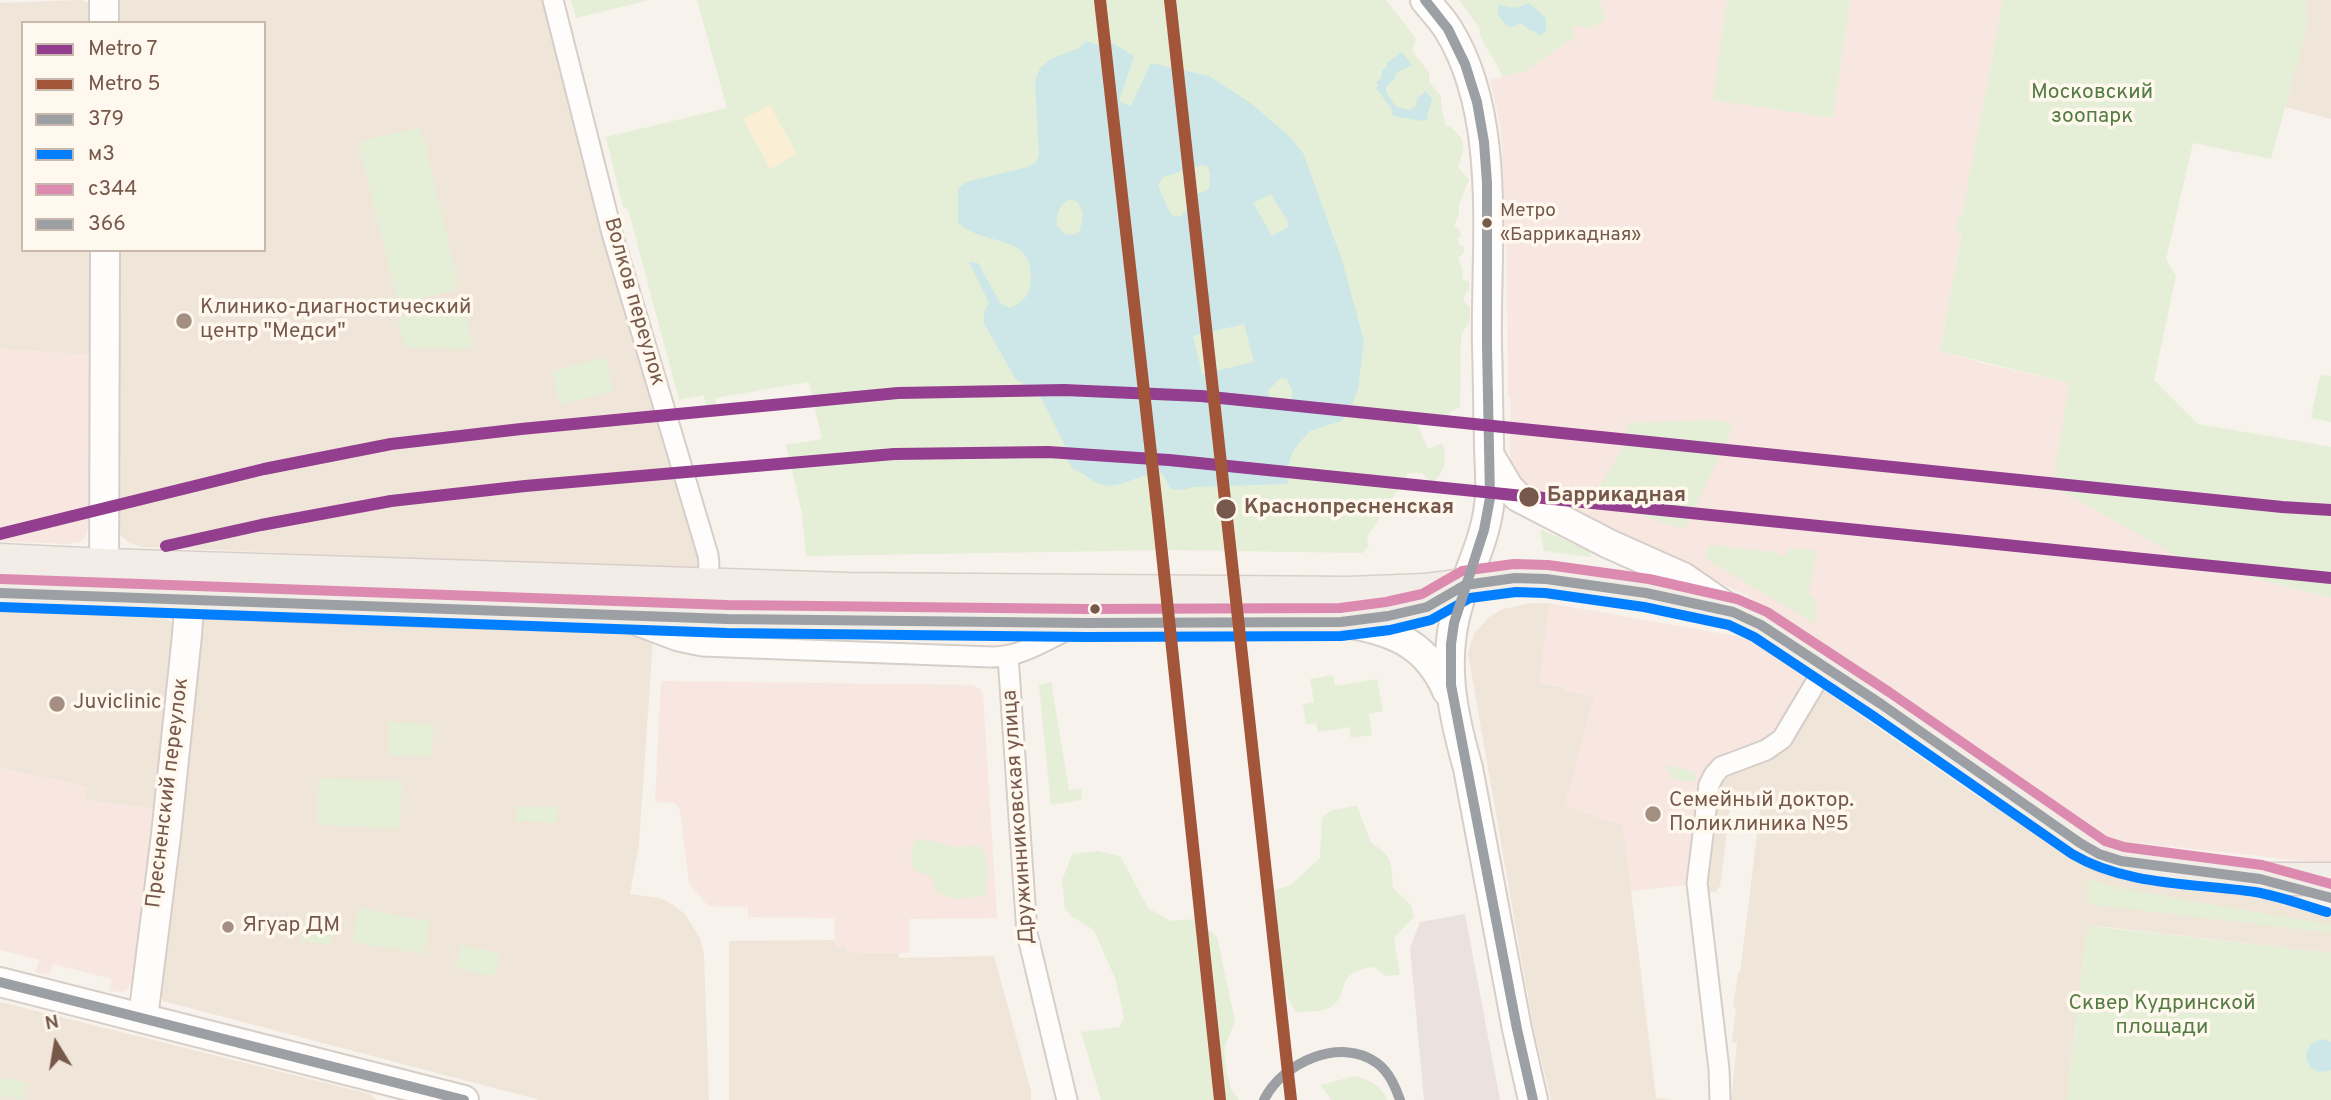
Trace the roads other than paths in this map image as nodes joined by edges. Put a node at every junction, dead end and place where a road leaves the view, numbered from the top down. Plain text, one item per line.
1 (104, 0) edge
2 (553, 0) edge
3 (1425, 0) edge
4 (104, 21) edge
5 (105, 252) edge
6 (1489, 455) junction
7 (0, 559) edge
8 (104, 565) junction
9 (192, 568) junction
10 (706, 585) junction
11 (1465, 585) junction
12 (0, 593) edge
13 (104, 598) junction
14 (189, 600) junction
15 (1733, 612) junction
16 (602, 615) junction
17 (657, 617) junction
18 (1341, 622) junction
19 (1086, 623) junction
20 (1008, 656) junction
21 (1825, 667) junction
22 (1453, 706) junction
23 (2260, 879) junction
24 (2331, 879) edge
25 (2331, 898) edge
26 (0, 982) edge
27 (143, 1018) junction
28 (394, 1091) edge
29 (464, 1100) edge
30 (1067, 1100) edge
31 (1533, 1100) edge
32 (1720, 1100) edge

1 - 4 main road
2 - 10 street, Волков переулок
3 - 6 main road
5 - 8 main road
6 - 11 main road
6 - 15 main road
7 - 8 main road
8 - 9 main road
8 - 13 main road
9 - 10 main road
9 - 14 main road, Пресненский переулок
10 - 11 main road
10 - 17 street
11 - 15 main road
11 - 18 main road
11 - 22 main road
12 - 13 main road
13 - 14 main road
14 - 16 main road
14 - 27 main road, Пресненский переулок
15 - 21 main road
16 - 17 main road
16 - 20 street
17 - 19 main road
18 - 19 main road
18 - 22 main road
19 - 20 street
20 - 30 street, Дружинниковская улица
21 - 23 main road
21 - 32 street
22 - 31 main road
23 - 24 main road
23 - 25 main road
26 - 27 main road
27 - 28 main road
28 - 29 main road

